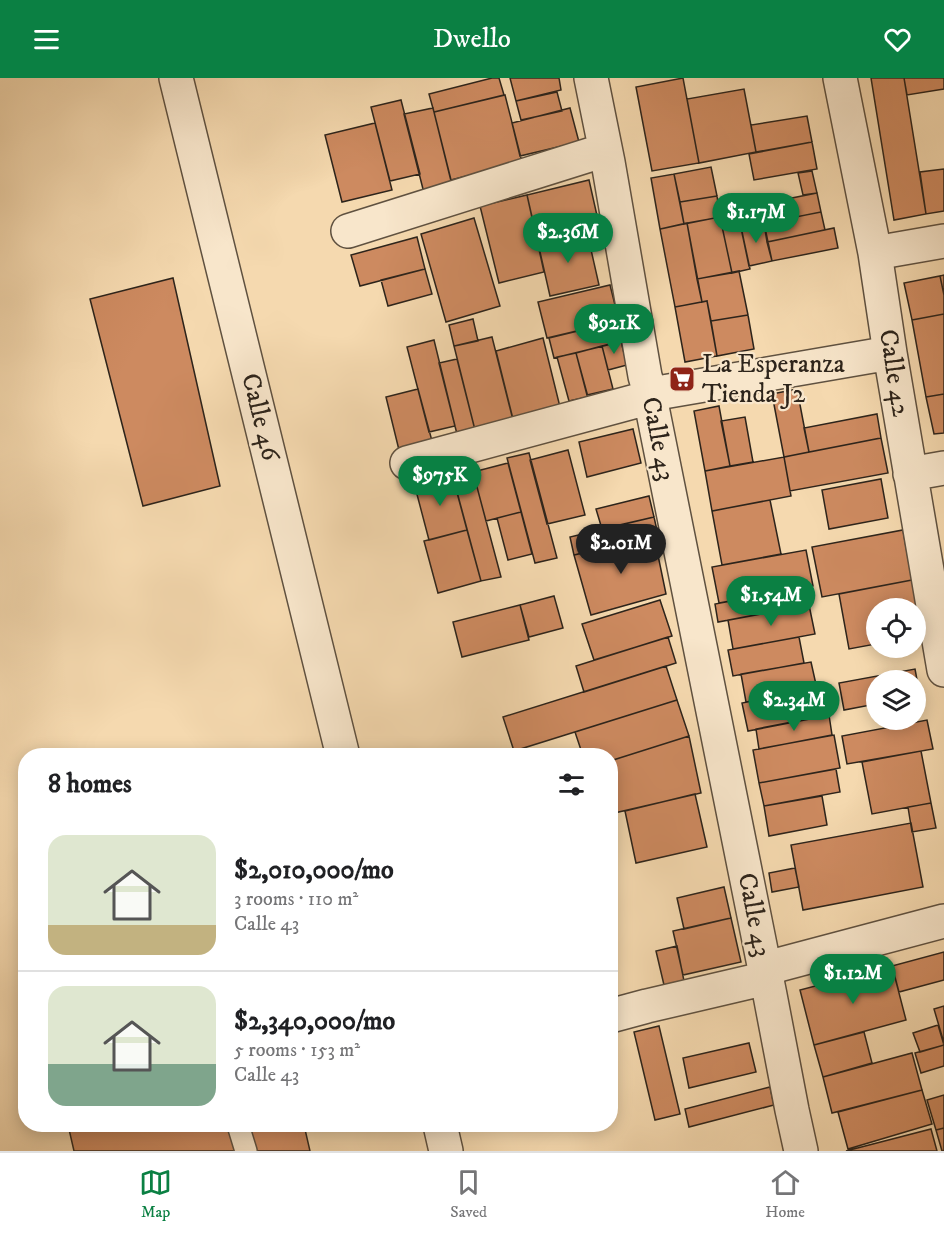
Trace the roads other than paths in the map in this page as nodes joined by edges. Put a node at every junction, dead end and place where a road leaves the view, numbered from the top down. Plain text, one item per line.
1 (176, 78) edge
2 (591, 78) edge
3 (840, 78) edge
4 (605, 150) junction
5 (348, 231) dead end
6 (944, 241) edge
7 (875, 253) junction
8 (890, 353) junction
9 (651, 397) junction
10 (407, 463) dead end
11 (944, 468) edge
12 (910, 474) junction
13 (944, 670) edge
14 (341, 748) edge
15 (944, 921) edge
16 (765, 974) junction
17 (618, 1014) edge
18 (240, 1132) edge
19 (442, 1132) edge
20 (246, 1151) edge
21 (446, 1151) edge
22 (801, 1151) edge

1 - 14 street, Calle 46
2 - 4 street, Calle 43
3 - 7 street, Calle 42
4 - 5 street
4 - 9 street, Calle 43
6 - 7 street
7 - 8 street, Calle 42
8 - 9 street
8 - 12 street, Calle 42
9 - 10 street
9 - 16 street, Calle 43
11 - 12 street
12 - 13 street, Calle 42
15 - 16 street
16 - 17 street
16 - 22 street, Calle 43
18 - 20 lane
19 - 21 street

